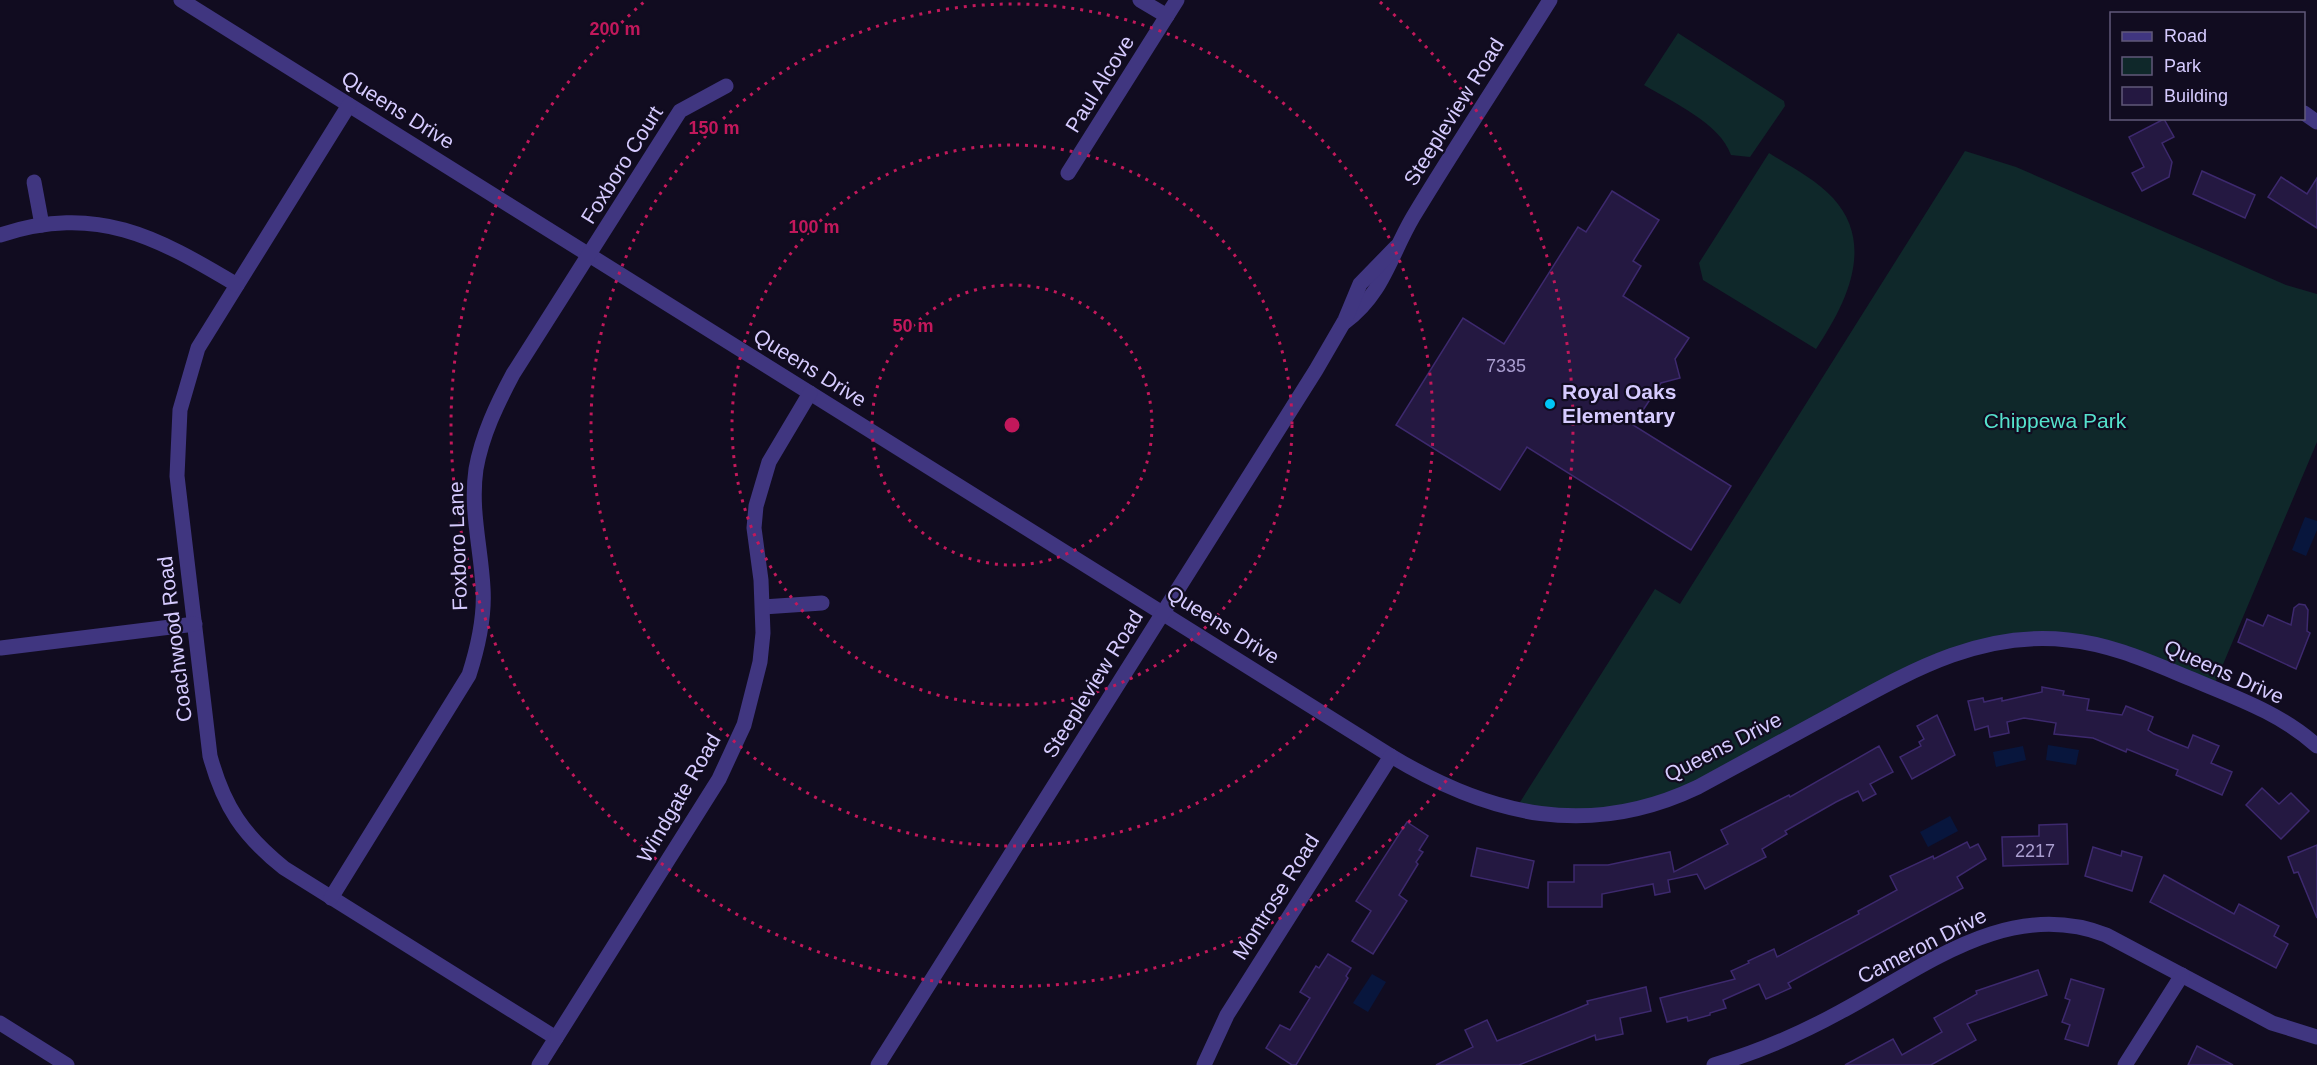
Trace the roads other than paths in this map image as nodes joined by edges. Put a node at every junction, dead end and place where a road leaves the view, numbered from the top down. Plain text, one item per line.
1 (181, 0) edge
2 (1140, 0) edge
3 (1177, 0) edge
4 (1550, 0) edge
5 (1167, 16) junction
6 (726, 86) dead end
7 (349, 105) junction
8 (1068, 173) dead end
9 (33, 182) dead end
10 (42, 225) junction
11 (0, 236) edge
12 (590, 254) junction
13 (237, 285) junction
14 (810, 393) junction
15 (822, 603) dead end
16 (763, 607) junction
17 (1164, 612) junction
18 (195, 624) junction
19 (1, 648) edge
20 (2317, 746) edge
21 (1391, 756) junction
22 (331, 897) junction
23 (2182, 975) junction
24 (0, 1023) edge
25 (2317, 1036) edge
26 (556, 1038) junction
27 (67, 1065) edge
28 (539, 1065) edge
29 (878, 1065) edge
30 (1204, 1065) edge
31 (1714, 1065) edge
32 (2125, 1065) edge

1 - 7 street, Queens Drive
2 - 5 street
3 - 5 street, Paul Alcove
4 - 17 street, Steepleview Road
5 - 8 street, Paul Alcove
6 - 12 street, Foxboro Court
7 - 12 street, Queens Drive
7 - 13 street, Coachwood Road
9 - 10 street
10 - 11 street
10 - 13 street
12 - 14 street, Queens Drive
12 - 22 street, Foxboro Lane
13 - 18 street, Coachwood Road
14 - 16 street, Windgate Road
14 - 17 street, Queens Drive
15 - 16 street
16 - 26 street, Windgate Road
17 - 21 street, Queens Drive
17 - 29 street, Steepleview Road
18 - 19 street
18 - 22 street, Coachwood Road
20 - 21 street, Queens Drive
21 - 30 street, Montrose Road
22 - 26 street, Coachwood Road
23 - 25 street, Cameron Drive
23 - 31 street, Cameron Drive
23 - 32 street
24 - 27 street
26 - 28 street, Windgate Road

